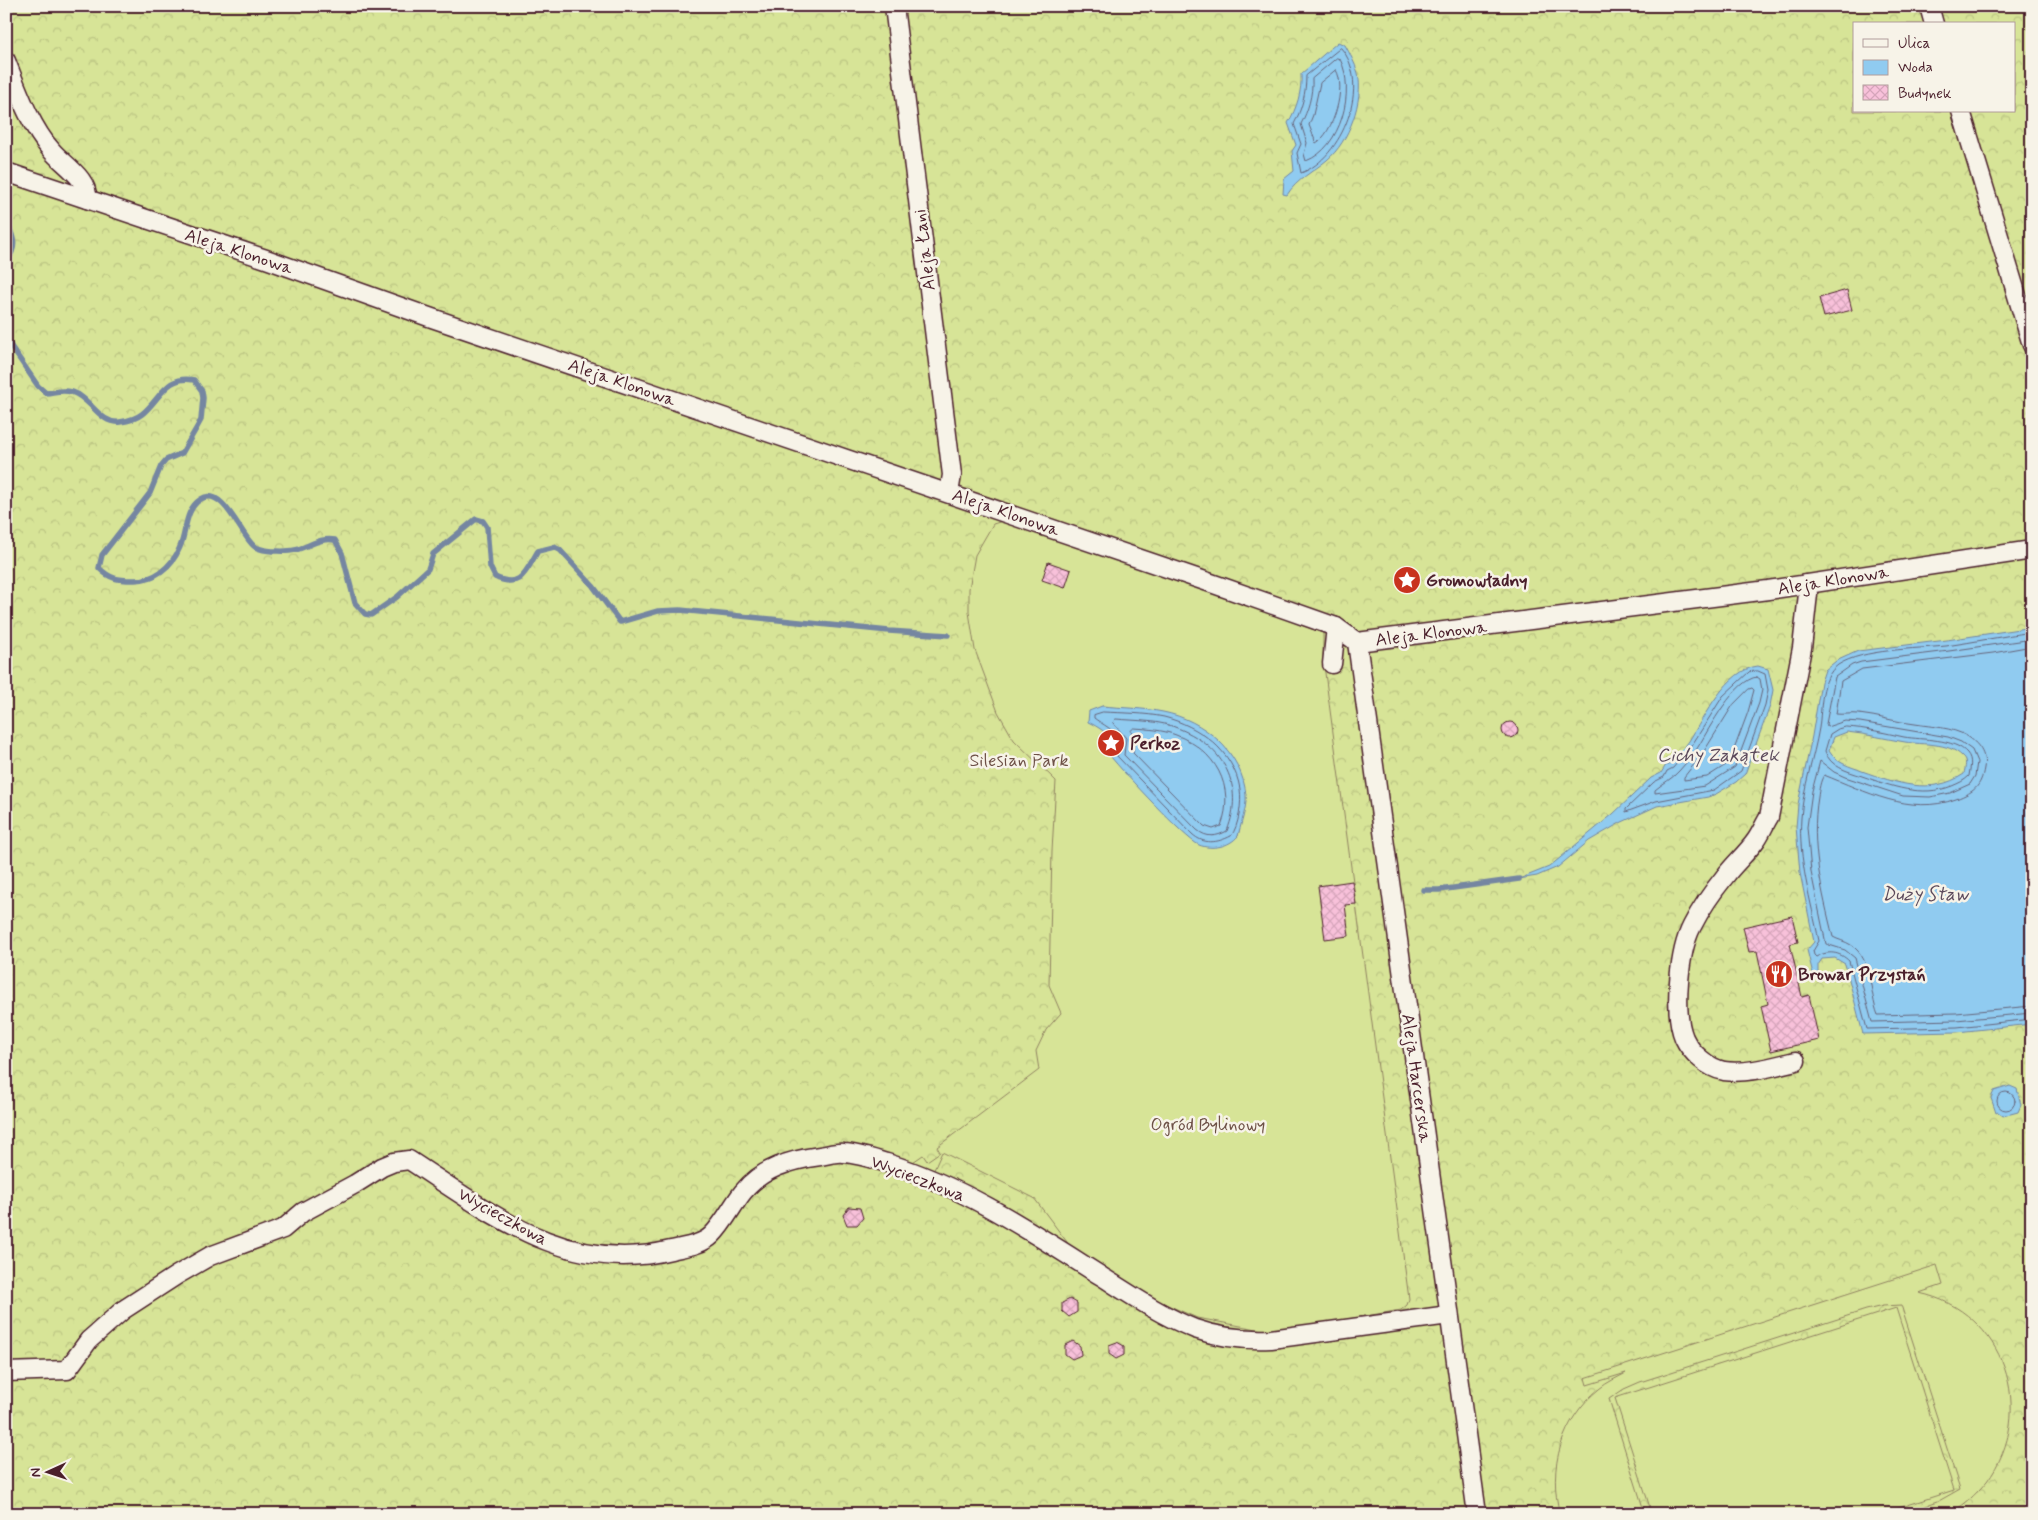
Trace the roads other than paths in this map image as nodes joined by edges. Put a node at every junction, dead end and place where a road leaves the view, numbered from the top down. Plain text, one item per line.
1 (894, 6) edge
2 (1929, 6) edge
3 (1933, 22) edge
4 (6, 61) edge
5 (1961, 112) edge
6 (6, 172) edge
7 (87, 200) junction
8 (2032, 345) edge
9 (949, 493) junction
10 (2032, 550) edge
11 (1805, 584) junction
12 (1336, 627) junction
13 (1357, 642) junction
14 (1332, 664) dead end
15 (1796, 1061) dead end
16 (1449, 1315) junction
17 (6, 1372) edge
18 (1477, 1514) edge

1 - 9 street, Aleja Łani
2 - 3 street
4 - 7 street
5 - 8 street
6 - 7 street, Aleja Klonowa
7 - 9 street, Aleja Klonowa
9 - 12 street, Aleja Klonowa
10 - 11 street, Aleja Klonowa
11 - 13 street, Aleja Klonowa
11 - 15 street
12 - 13 street, Aleja Klonowa
12 - 14 street
13 - 16 street, Aleja Harcerska
16 - 17 street, Wycieczkowa
16 - 18 street, Aleja Harcerska

